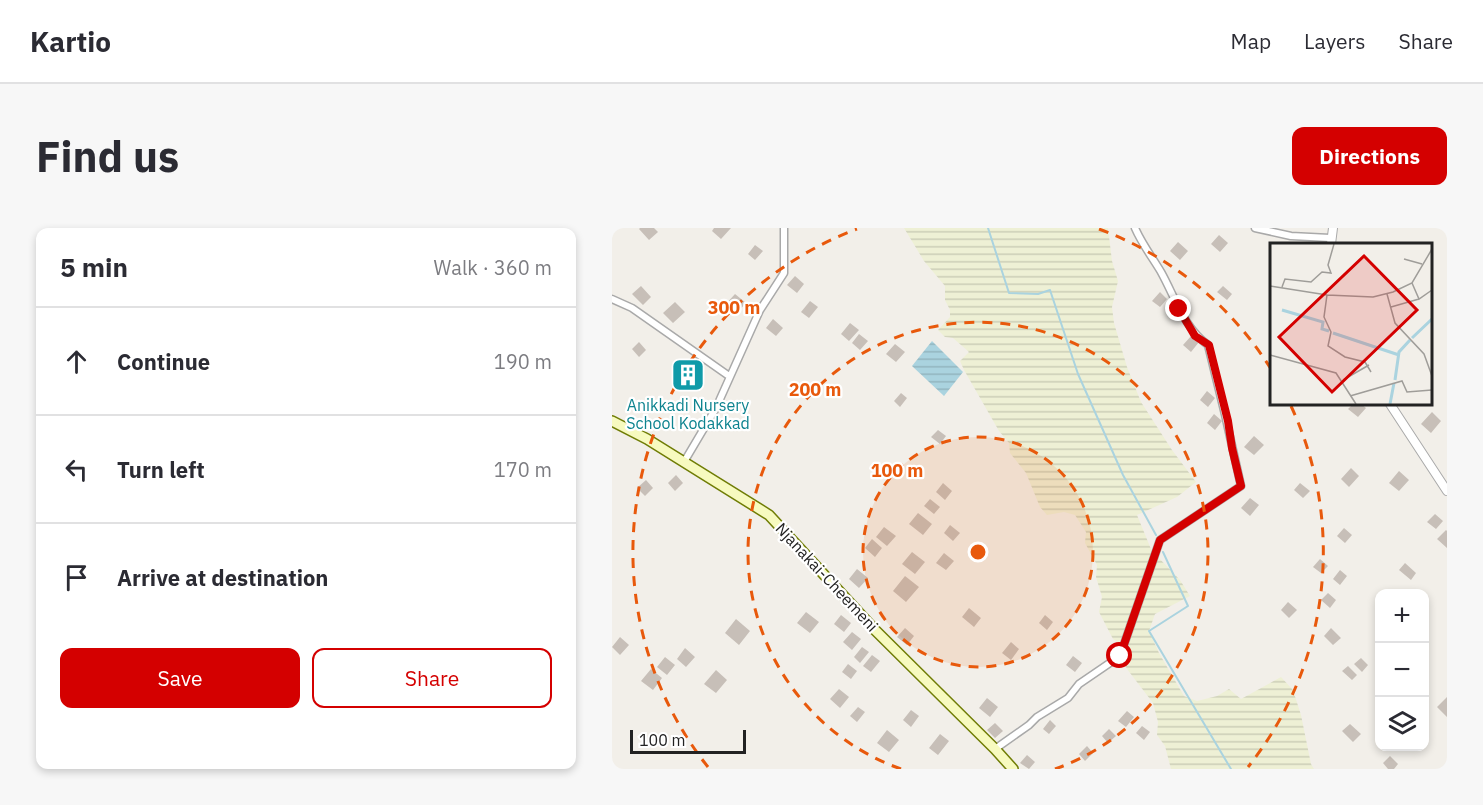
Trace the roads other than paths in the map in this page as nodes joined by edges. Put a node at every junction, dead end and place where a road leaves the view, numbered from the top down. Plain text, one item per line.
1 (784, 228) edge
2 (1135, 228) edge
3 (1255, 228) edge
4 (1333, 228) edge
5 (1330, 241) edge
6 (612, 299) edge
7 (729, 376) junction
8 (1391, 405) edge
9 (612, 421) edge
10 (684, 462) junction
11 (1447, 491) edge
12 (995, 749) junction
13 (1013, 769) edge

1 - 7 street
2 - 12 street
3 - 5 street
4 - 5 street
6 - 7 street
7 - 10 street
8 - 11 street
9 - 10 main road, Njanakai-Cheemeni
10 - 12 main road, Njanakai-Cheemeni
12 - 13 main road, Njanakai-Cheemeni

